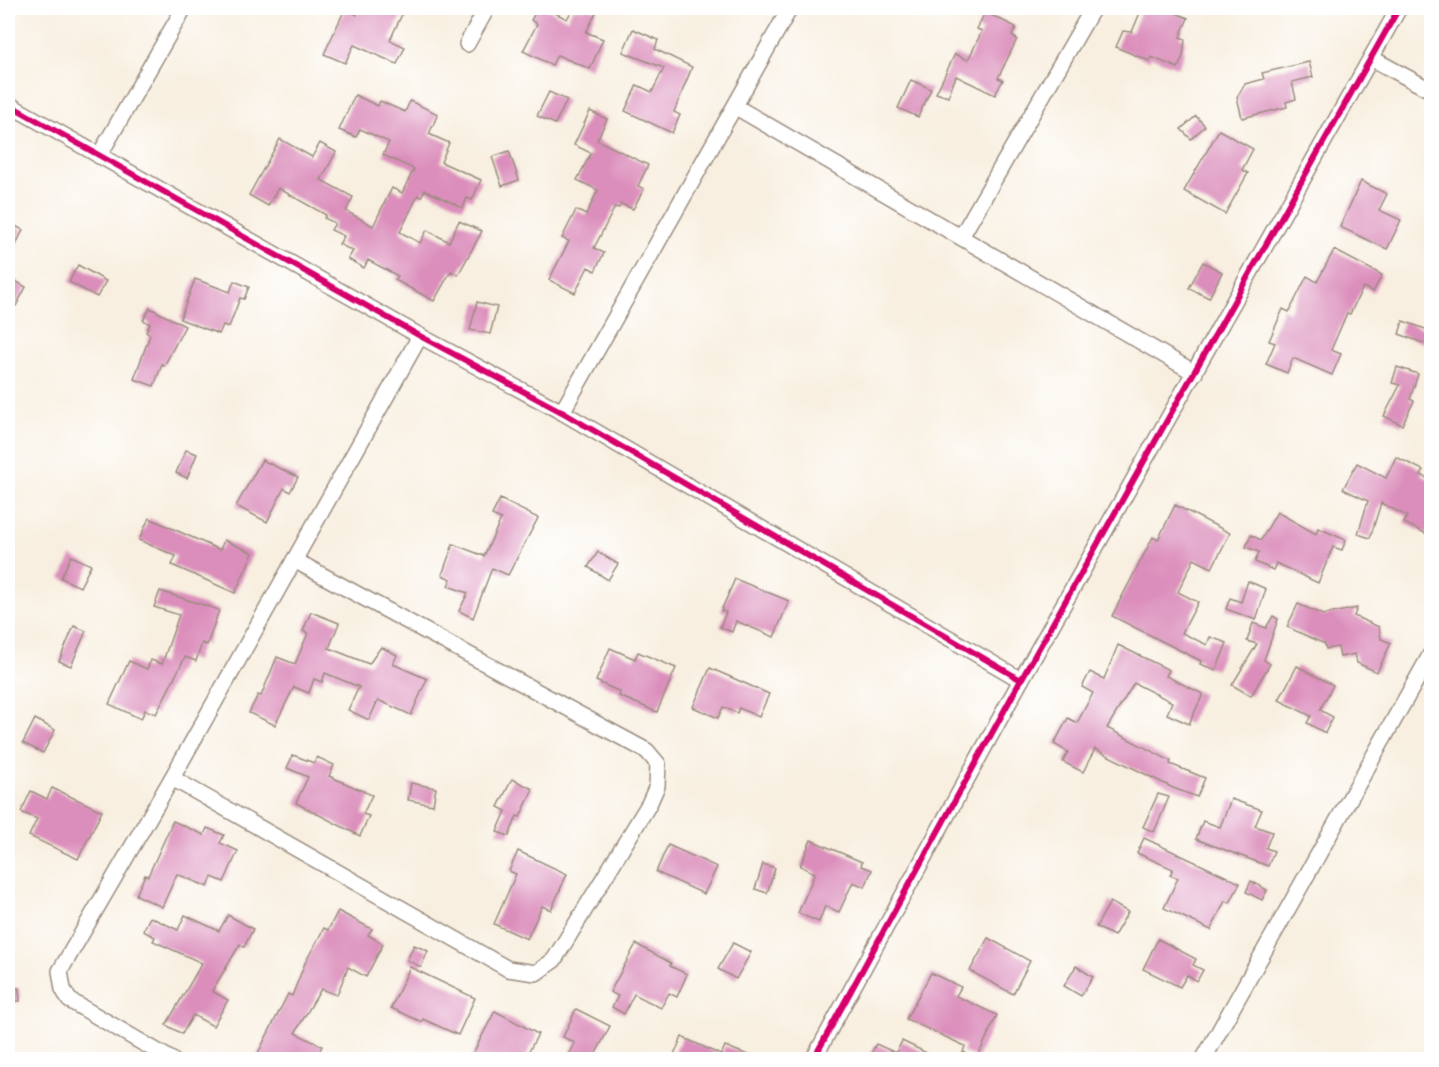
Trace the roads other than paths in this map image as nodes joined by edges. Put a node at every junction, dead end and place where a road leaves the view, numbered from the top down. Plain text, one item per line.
1 (184, 8) edge
2 (487, 8) edge
3 (790, 8) edge
4 (1093, 8) edge
5 (1399, 8) edge
6 (467, 44) dead end
7 (1371, 58) junction
8 (1431, 91) edge
9 (8, 105) edge
10 (736, 107) junction
11 (99, 156) junction
12 (961, 237) junction
13 (420, 336) junction
14 (1196, 373) junction
15 (562, 412) junction
16 (294, 560) junction
17 (1431, 652) edge
18 (1021, 680) junction
19 (172, 778) junction
20 (171, 1059) edge
21 (813, 1059) edge
22 (1203, 1059) edge

1 - 11 street
2 - 6 street
3 - 10 street
4 - 12 street
5 - 7 street
7 - 8 street
7 - 14 street
9 - 11 street
10 - 12 street
10 - 15 street
11 - 13 street
12 - 14 street
13 - 15 street
13 - 16 street
14 - 18 street
15 - 18 street
16 - 19 street
16 - 19 street
17 - 22 street
18 - 21 street
19 - 20 street

